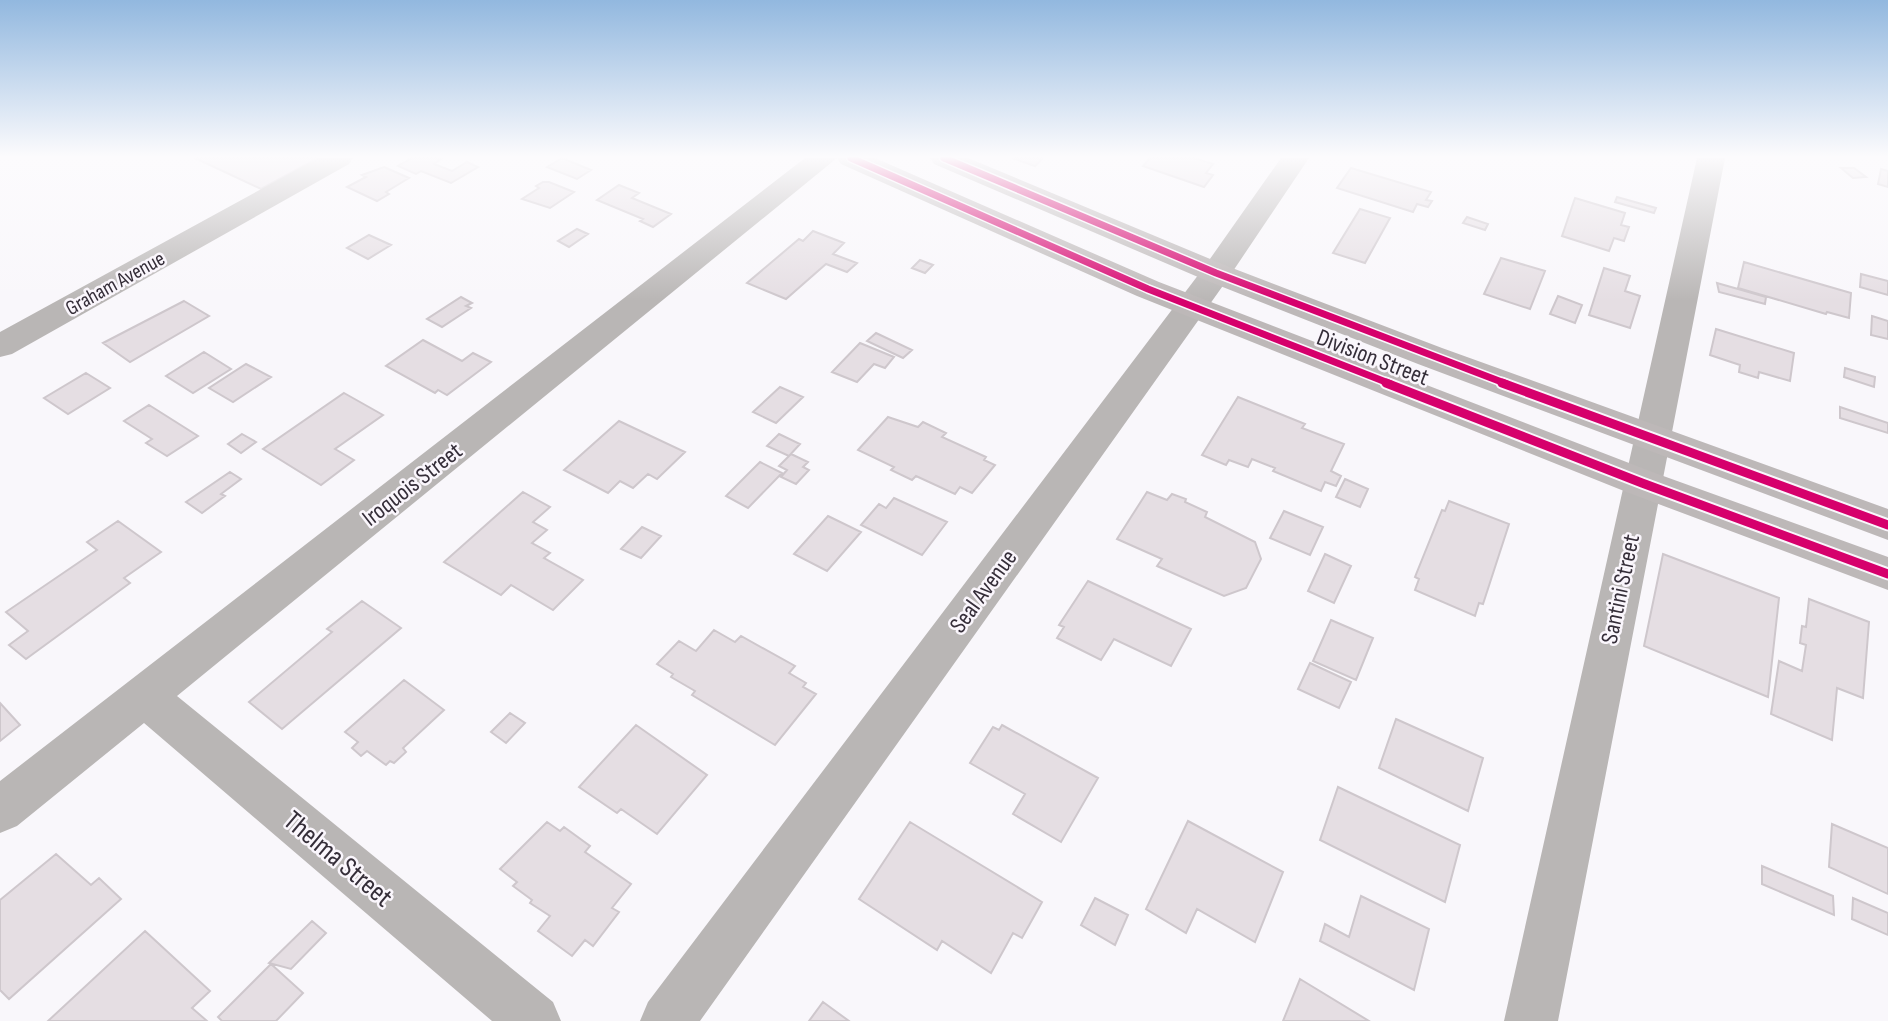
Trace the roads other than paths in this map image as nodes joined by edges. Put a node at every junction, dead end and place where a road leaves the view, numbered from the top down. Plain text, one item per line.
1 (253, 206) edge
2 (763, 206) edge
3 (960, 206) edge
4 (1057, 206) edge
5 (1262, 206) edge
6 (1701, 206) edge
7 (1216, 273) junction
8 (1191, 306) junction
9 (0, 346) edge
10 (1651, 439) junction
11 (1642, 482) junction
12 (1888, 525) edge
13 (1888, 574) edge
14 (144, 696) junction
15 (0, 810) edge
16 (534, 1021) edge
17 (667, 1021) edge
18 (1531, 1021) edge

1 - 9 street, Graham Avenue
2 - 14 street, Iroquois Street
3 - 8 main road, Division Street
4 - 7 main road, Division Street
5 - 7 street, Seal Avenue
6 - 10 street, Santini Street
7 - 8 street, Seal Avenue
7 - 10 main road, Division Street
8 - 11 main road, Division Street
8 - 17 street, Seal Avenue
10 - 11 street, Santini Street
10 - 12 main road, Division Street
11 - 13 main road, Division Street
11 - 18 street, Santini Street
14 - 15 street, Iroquois Street
14 - 16 street, Thelma Street

